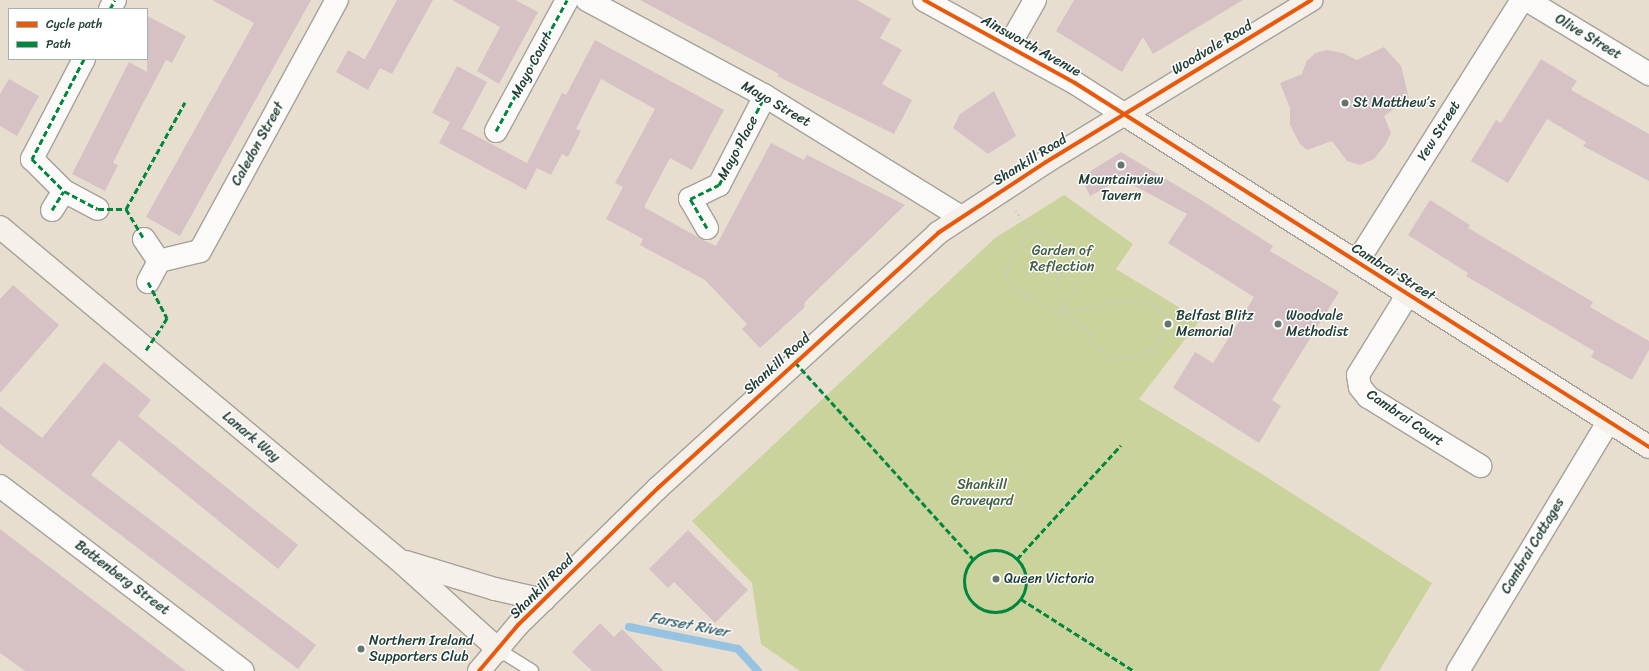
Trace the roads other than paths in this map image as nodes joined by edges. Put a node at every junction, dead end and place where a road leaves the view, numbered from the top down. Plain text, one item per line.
1 (337, 0) edge
2 (567, 0) edge
3 (587, 0) edge
4 (924, 0) edge
5 (1035, 0) edge
6 (1311, 0) edge
7 (1522, 0) edge
8 (1527, 0) edge
9 (1009, 46) junction
10 (83, 60) edge
11 (1649, 74) edge
12 (765, 96) junction
13 (1125, 115) junction
14 (496, 131) dead end
15 (64, 192) junction
16 (52, 210) dead end
17 (98, 210) dead end
18 (961, 217) junction
19 (0, 227) edge
20 (707, 228) dead end
21 (144, 238) dead end
22 (159, 261) junction
23 (1356, 262) junction
24 (148, 282) dead end
25 (1408, 294) junction
26 (1608, 422) junction
27 (1649, 447) edge
28 (1480, 466) dead end
29 (0, 486) edge
30 (399, 560) junction
31 (544, 600) junction
32 (499, 650) junction
33 (243, 671) edge
34 (479, 671) edge
35 (532, 671) edge
36 (1458, 671) edge

1 - 22 street, Caledon Street
2 - 14 street, Mayo Court
3 - 12 street, Mayo Street
4 - 9 street, Ainsworth Avenue
5 - 9 street
6 - 13 street, Woodvale Road
7 - 23 street, Yew Street
8 - 11 street, Olive Street
9 - 13 street, Ainsworth Avenue
10 - 15 street
12 - 18 street, Mayo Street
12 - 20 street, Mayo Place
13 - 18 street, Shankill Road
13 - 23 street, Cambrai Street
15 - 16 street
15 - 17 street
18 - 31 street, Shankill Road
19 - 30 street, Lanark Way
21 - 22 street
22 - 24 street
23 - 25 street, Cambrai Street
25 - 26 street, Cambrai Street
25 - 28 street, Cambrai Court
26 - 27 street, Cambrai Street
26 - 36 street, Cambrai Cottages
29 - 33 street, Battenberg Street
30 - 31 street
30 - 32 street, Lanark Way
31 - 32 street, Shankill Road
32 - 34 street, Shankill Road
32 - 35 lane

